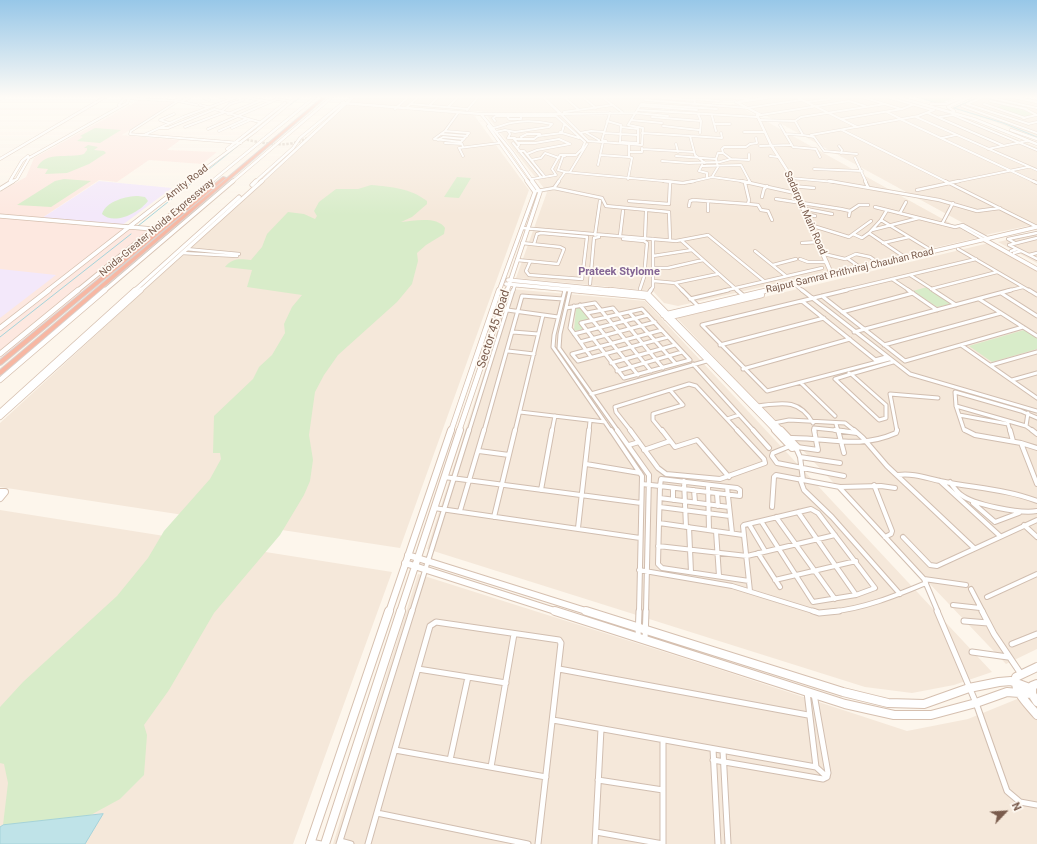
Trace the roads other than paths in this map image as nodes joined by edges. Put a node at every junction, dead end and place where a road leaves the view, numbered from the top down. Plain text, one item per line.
1 (37, 136) edge
2 (64, 136) edge
3 (65, 136) edge
4 (161, 136) edge
5 (242, 136) edge
6 (249, 136) edge
7 (267, 136) edge
8 (273, 136) edge
9 (279, 136) edge
10 (286, 136) edge
11 (436, 136) edge
12 (467, 136) edge
13 (495, 136) edge
14 (500, 136) edge
15 (508, 136) edge
16 (517, 136) edge
17 (537, 136) edge
18 (551, 136) edge
19 (575, 136) edge
20 (583, 136) edge
21 (591, 136) edge
22 (603, 136) edge
23 (621, 136) edge
24 (638, 136) edge
25 (642, 136) edge
26 (690, 136) edge
27 (696, 136) edge
28 (722, 136) edge
29 (766, 136) edge
30 (786, 136) edge
31 (812, 136) edge
32 (855, 136) edge
33 (939, 136) edge
34 (950, 136) edge
35 (960, 136) edge
36 (981, 136) edge
37 (1006, 136) edge
38 (1017, 136) edge
39 (305, 138) joint
40 (580, 138) joint
41 (756, 138) dead end
42 (942, 138) junction
43 (553, 140) junction
44 (1037, 140) edge
45 (588, 141) junction
46 (602, 141) junction
47 (1027, 141) junction
48 (54, 142) junction
49 (235, 142) junction
50 (499, 142) junction
51 (620, 142) junction
52 (1019, 142) junction
53 (241, 143) junction
54 (445, 143) dead end
55 (513, 143) dead end
56 (518, 143) junction
57 (455, 144) junction
58 (539, 144) dead end
59 (676, 144) dead end
60 (1037, 144) edge
61 (629, 145) junction
62 (642, 145) junction
63 (771, 145) junction
64 (791, 145) junction
65 (760, 146) dead end
66 (839, 146) dead end
67 (1004, 146) junction
68 (459, 147) junction
69 (463, 147) junction
70 (746, 147) junction
71 (519, 149) junction
72 (642, 149) junction
73 (988, 149) junction
74 (1037, 150) edge
75 (510, 151) junction
76 (817, 151) junction
77 (630, 152) junction
78 (678, 152) junction
79 (694, 152) junction
80 (824, 152) junction
81 (723, 153) junction
82 (841, 153) junction
83 (527, 154) junction
84 (749, 154) junction
85 (753, 154) dead end
86 (857, 154) dead end
87 (600, 155) junction
88 (463, 156) dead end
89 (676, 156) dead end
90 (770, 156) dead end
91 (578, 157) junction
92 (629, 157) junction
93 (697, 157) junction
94 (778, 157) junction
95 (0, 158) edge
96 (559, 158) junction
97 (820, 158) dead end
98 (855, 158) dead end
99 (716, 159) junction
100 (731, 159) junction
101 (527, 160) junction
102 (531, 160) junction
103 (662, 162) dead end
104 (705, 162) junction
105 (717, 162) junction
106 (700, 163) junction
107 (598, 165) dead end
108 (703, 166) junction
109 (718, 167) junction
110 (1029, 167) junction
111 (814, 169) dead end
112 (1011, 170) junction
113 (1037, 170) edge
114 (862, 171) junction
115 (564, 172) junction
116 (570, 172) junction
117 (540, 177) junction
118 (545, 177) junction
119 (707, 177) junction
120 (712, 177) junction
121 (790, 178) junction
122 (532, 179) junction
123 (628, 179) junction
124 (950, 182) junction
125 (670, 183) junction
126 (745, 183) junction
127 (750, 183) junction
128 (1037, 183) edge
129 (767, 186) junction
130 (792, 186) junction
131 (0, 187) edge
132 (868, 187) junction
133 (554, 188) junction
134 (814, 188) dead end
135 (918, 190) dead end
136 (537, 191) junction
137 (795, 193) junction
138 (762, 197) dead end
139 (776, 199) dead end
140 (600, 201) dead end
141 (629, 201) dead end
142 (708, 201) junction
143 (798, 201) junction
144 (906, 202) dead end
145 (748, 204) junction
146 (953, 204) junction
147 (868, 205) dead end
148 (689, 206) dead end
149 (875, 207) dead end
150 (801, 208) junction
151 (1001, 208) junction
152 (842, 209) junction
153 (623, 210) dead end
154 (708, 210) dead end
155 (887, 210) junction
156 (850, 211) junction
157 (646, 212) dead end
158 (840, 213) dead end
159 (900, 213) junction
160 (805, 214) junction
161 (832, 214) dead end
162 (815, 216) dead end
163 (849, 216) dead end
164 (0, 217) edge
165 (920, 218) junction
166 (772, 220) dead end
167 (882, 220) junction
168 (871, 221) dead end
169 (942, 224) junction
170 (810, 225) junction
171 (890, 225) junction
172 (960, 226) junction
173 (128, 228) junction
174 (522, 228) junction
175 (527, 229) junction
176 (871, 230) junction
177 (1037, 230) edge
178 (151, 231) junction
179 (853, 234) junction
180 (869, 234) junction
181 (595, 235) junction
182 (620, 236) junction
183 (909, 237) junction
184 (1037, 238) edge
185 (645, 239) junction
186 (653, 239) junction
187 (670, 240) junction
188 (989, 240) junction
189 (682, 241) junction
190 (819, 242) junction
191 (522, 243) junction
192 (802, 243) dead end
193 (883, 243) junction
194 (1015, 243) junction
195 (534, 244) junction
196 (187, 249) junction
197 (958, 249) junction
198 (1017, 249) junction
199 (692, 250) junction
200 (182, 251) junction
201 (755, 251) dead end
202 (1021, 251) junction
203 (934, 252) junction
204 (1013, 252) junction
205 (1037, 253) edge
206 (824, 254) junction
207 (1029, 255) junction
208 (653, 256) junction
209 (847, 258) junction
210 (906, 258) junction
211 (796, 259) dead end
212 (800, 259) dead end
213 (976, 259) junction
214 (1037, 259) edge
215 (516, 260) junction
216 (703, 260) junction
217 (530, 262) junction
218 (827, 262) junction
219 (880, 264) junction
220 (772, 265) junction
221 (1037, 267) edge
222 (653, 268) junction
223 (822, 268) dead end
224 (861, 268) junction
225 (997, 272) junction
226 (718, 274) junction
227 (832, 275) junction
228 (910, 275) junction
229 (786, 276) junction
230 (892, 279) junction
231 (653, 281) junction
232 (764, 281) junction
233 (502, 282) junction
234 (509, 282) junction
235 (676, 283) junction
236 (590, 284) dead end
237 (515, 285) junction
238 (795, 285) junction
239 (1023, 287) junction
240 (735, 288) junction
241 (640, 289) dead end
242 (931, 289) junction
243 (568, 290) junction
244 (913, 293) junction
245 (1001, 293) junction
246 (648, 294) junction
247 (1037, 295) edge
248 (822, 296) junction
249 (745, 297) junction
250 (812, 298) junction
251 (563, 299) junction
252 (690, 299) junction
253 (979, 299) junction
254 (802, 301) junction
255 (580, 305) junction
256 (956, 305) junction
257 (574, 306) junction
258 (698, 306) junction
259 (566, 308) junction
260 (500, 309) junction
261 (600, 310) junction
262 (937, 310) junction
263 (507, 311) junction
264 (519, 312) junction
265 (629, 312) junction
266 (842, 312) junction
267 (1001, 312) junction
268 (587, 313) junction
269 (618, 314) junction
270 (543, 315) junction
271 (648, 315) junction
272 (667, 316) junction
273 (1037, 316) edge
274 (558, 317) junction
275 (606, 317) junction
276 (635, 318) junction
277 (824, 318) junction
278 (593, 320) junction
279 (624, 321) junction
280 (654, 322) junction
281 (0, 324) edge
282 (612, 324) junction
283 (642, 325) junction
284 (1023, 327) junction
285 (0, 328) edge
286 (599, 328) junction
287 (630, 329) junction
288 (864, 329) junction
289 (662, 330) junction
290 (586, 331) junction
291 (513, 332) junction
292 (618, 332) junction
293 (854, 332) junction
294 (648, 333) junction
295 (538, 334) junction
296 (574, 334) junction
297 (605, 335) junction
298 (636, 336) junction
299 (1037, 336) edge
300 (668, 337) junction
301 (593, 339) junction
302 (624, 339) junction
303 (850, 339) junction
304 (655, 340) junction
305 (580, 342) junction
306 (611, 343) junction
307 (643, 344) junction
308 (962, 344) junction
309 (675, 345) junction
310 (720, 345) junction
311 (884, 345) junction
312 (598, 346) junction
313 (553, 347) junction
314 (630, 347) junction
315 (559, 348) junction
316 (662, 348) junction
317 (586, 349) junction
318 (617, 350) junction
319 (508, 351) junction
320 (650, 352) junction
321 (682, 352) junction
322 (1037, 352) edge
323 (0, 354) edge
324 (534, 354) junction
325 (604, 354) junction
326 (637, 355) junction
327 (669, 356) junction
328 (591, 357) junction
329 (887, 358) junction
330 (624, 359) junction
331 (656, 360) junction
332 (690, 360) junction
333 (712, 360) junction
334 (877, 361) junction
335 (611, 362) junction
336 (707, 362) junction
337 (892, 362) junction
338 (0, 363) edge
339 (644, 364) junction
340 (676, 364) junction
341 (694, 365) junction
342 (991, 365) junction
343 (631, 367) junction
344 (663, 368) junction
345 (743, 368) junction
346 (618, 371) junction
347 (650, 371) junction
348 (0, 373) edge
349 (849, 373) junction
350 (1037, 373) edge
351 (638, 375) junction
352 (0, 380) edge
353 (1012, 380) junction
354 (801, 383) junction
355 (670, 390) junction
356 (592, 394) junction
357 (586, 396) junction
358 (938, 398) dead end
359 (1037, 398) edge
360 (757, 406) junction
361 (956, 406) junction
362 (1037, 411) edge
363 (0, 412) edge
364 (520, 412) junction
365 (1028, 413) junction
366 (739, 415) junction
367 (958, 415) junction
368 (555, 416) junction
369 (835, 416) dead end
370 (0, 417) edge
371 (1037, 418) edge
372 (727, 420) junction
373 (590, 421) junction
374 (605, 422) junction
375 (812, 422) junction
376 (774, 423) junction
377 (836, 424) junction
378 (1026, 426) junction
379 (814, 428) junction
380 (839, 431) junction
381 (858, 433) junction
382 (1037, 434) edge
383 (789, 438) junction
384 (816, 439) junction
385 (670, 441) junction
386 (1013, 441) junction
387 (639, 442) junction
388 (842, 442) junction
389 (867, 443) junction
390 (1021, 443) junction
391 (629, 445) junction
392 (790, 446) junction
393 (769, 448) dead end
394 (796, 448) junction
395 (1037, 448) edge
396 (479, 450) junction
397 (644, 450) junction
398 (844, 453) dead end
399 (509, 455) junction
400 (800, 457) junction
401 (840, 463) dead end
402 (586, 464) junction
403 (801, 468) junction
404 (640, 473) junction
405 (898, 475) junction
406 (444, 476) junction
407 (844, 476) dead end
408 (729, 477) junction
409 (455, 478) junction
410 (469, 480) junction
411 (801, 480) junction
412 (939, 480) junction
413 (684, 481) junction
414 (950, 482) junction
415 (642, 484) junction
416 (649, 484) junction
417 (708, 484) junction
418 (1037, 484) edge
419 (502, 485) junction
420 (874, 485) junction
421 (660, 486) junction
422 (727, 487) junction
423 (839, 487) junction
424 (673, 488) junction
425 (895, 488) dead end
426 (684, 489) junction
427 (541, 490) junction
428 (694, 490) junction
429 (0, 492) edge
430 (708, 492) junction
431 (717, 494) junction
432 (728, 495) junction
433 (582, 496) junction
434 (0, 498) edge
435 (660, 498) junction
436 (672, 500) junction
437 (685, 501) junction
438 (1037, 501) edge
439 (695, 502) junction
440 (972, 502) junction
441 (641, 503) junction
442 (708, 504) junction
443 (718, 506) junction
444 (660, 507) junction
445 (729, 507) junction
446 (772, 507) dead end
447 (434, 508) junction
448 (444, 510) junction
449 (685, 510) junction
450 (460, 511) junction
451 (1037, 511) edge
452 (798, 512) junction
453 (1020, 512) junction
454 (708, 514) junction
455 (730, 516) junction
456 (494, 517) junction
457 (776, 517) junction
458 (1037, 520) edge
459 (761, 521) junction
460 (659, 523) junction
461 (749, 524) junction
462 (1024, 525) junction
463 (687, 527) junction
464 (578, 528) junction
465 (708, 530) junction
466 (716, 531) junction
467 (732, 534) junction
468 (743, 535) junction
469 (835, 535) junction
470 (1000, 536) junction
471 (885, 537) junction
472 (903, 537) dead end
473 (1037, 537) edge
474 (640, 538) junction
475 (818, 539) junction
476 (795, 544) junction
477 (658, 546) junction
478 (779, 548) junction
479 (974, 548) junction
480 (691, 550) junction
481 (765, 551) junction
482 (718, 553) junction
483 (758, 553) junction
484 (408, 555) junction
485 (747, 556) junction
486 (418, 557) junction
487 (429, 561) junction
488 (856, 561) junction
489 (405, 563) junction
490 (836, 565) junction
491 (415, 566) junction
492 (426, 568) junction
493 (640, 570) junction
494 (815, 570) junction
495 (647, 572) junction
496 (691, 572) junction
497 (1037, 574) edge
498 (795, 575) junction
499 (719, 576) junction
500 (775, 580) junction
501 (749, 581) junction
502 (925, 581) junction
503 (966, 585) dead end
504 (780, 587) dead end
505 (971, 589) dead end
506 (750, 591) junction
507 (900, 594) junction
508 (856, 595) junction
509 (987, 597) dead end
510 (834, 598) junction
511 (953, 605) dead end
512 (980, 608) junction
513 (964, 621) dead end
514 (988, 623) junction
515 (642, 628) junction
516 (514, 634) junction
517 (1037, 634) edge
518 (641, 638) junction
519 (1012, 644) dead end
520 (972, 652) dead end
521 (1008, 657) junction
522 (1037, 667) edge
523 (418, 669) junction
524 (559, 669) junction
525 (1022, 675) junction
526 (468, 677) junction
527 (1015, 682) junction
528 (506, 683) junction
529 (969, 688) junction
530 (1034, 689) edge
531 (810, 692) junction
532 (1019, 692) junction
533 (1037, 702) edge
534 (976, 703) junction
535 (808, 715) junction
536 (1037, 715) edge
537 (553, 720) junction
538 (601, 729) junction
539 (663, 740) junction
540 (713, 749) junction
541 (395, 750) junction
542 (723, 751) junction
543 (450, 760) junction
544 (713, 760) junction
545 (723, 762) junction
546 (491, 767) junction
547 (816, 767) junction
548 (546, 777) junction
549 (827, 777) junction
550 (598, 780) junction
551 (663, 790) junction
552 (1037, 805) edge
553 (377, 813) junction
554 (596, 832) junction
555 (340, 842) edge
556 (311, 843) edge
557 (321, 844) edge
558 (325, 844) edge
559 (351, 844) edge
560 (368, 844) edge
561 (528, 844) edge
562 (538, 844) edge
563 (595, 844) edge
564 (663, 844) edge
565 (718, 844) edge
566 (728, 844) edge

1 - 95 street
2 - 48 street
3 - 48 street
4 - 49 street
5 - 49 street
6 - 53 street, Amity Road
7 - 178 street
8 - 338 highway, Noida-Greater Noida Expressway
9 - 348 highway, Noida-Greater Noida Expressway
10 - 352 street
11 - 12 street
13 - 50 street
14 - 75 street
15 - 16 street
17 - 56 street
18 - 43 street
19 - 40 street
20 - 45 street
21 - 46 street
22 - 46 street
23 - 51 street
24 - 51 street
25 - 62 street
26 - 79 street
27 - 28 street
29 - 63 street, Sadarpur Main Road
30 - 64 street
31 - 80 street
32 - 124 street
33 - 42 street
34 - 42 street
35 - 73 street
36 - 67 street
37 - 52 street
38 - 47 street
39 - 196 street
39 - 200 street
40 - 96 street
41 - 70 street
42 - 112 street
43 - 56 street
43 - 83 street
44 - 60 street
45 - 46 street
45 - 91 street
46 - 51 street
46 - 61 street
46 - 87 street
47 - 52 street
47 - 60 street
48 - 131 street
49 - 53 street
49 - 173 street
50 - 69 street
50 - 136 street
52 - 67 street
52 - 74 street
53 - 173 street, Amity Road
54 - 57 street
55 - 71 street
56 - 71 street
57 - 68 street
57 - 69 street
58 - 71 street
59 - 78 street
61 - 62 street
61 - 77 street
62 - 72 street
63 - 64 street
63 - 65 street
63 - 94 street, Sadarpur Main Road
64 - 76 street
66 - 82 street
67 - 73 street
68 - 69 street
68 - 88 street
70 - 81 street
70 - 84 street
71 - 75 street
71 - 75 street
71 - 83 street
71 - 101 street
72 - 77 street
72 - 78 street
73 - 110 street
75 - 122 street
76 - 80 street
76 - 97 street
77 - 92 street
78 - 79 street
79 - 93 street
80 - 82 street
81 - 99 street
81 - 100 street
82 - 86 street
83 - 102 street
84 - 85 street
84 - 100 street
87 - 92 street
87 - 107 street
89 - 93 street
90 - 94 street
91 - 115 street
91 - 116 street
92 - 123 street
93 - 99 street
93 - 104 street
94 - 121 street, Sadarpur Main Road
96 - 102 street
96 - 118 street
98 - 114 street
99 - 105 street
100 - 105 street
101 - 102 street
101 - 117 street
102 - 118 street
103 - 106 street
104 - 105 street
104 - 106 street
105 - 109 street
106 - 108 street
108 - 109 street
108 - 119 street
109 - 120 street
109 - 127 street
110 - 112 street
110 - 113 street
111 - 114 street
112 - 124 street
112 - 128 street
114 - 132 street
115 - 116 street
115 - 133 street
116 - 123 street
117 - 118 street
117 - 122 street
119 - 120 street
119 - 125 street
120 - 126 street
121 - 130 street, Sadarpur Main Road
121 - 132 street
122 - 136 street
123 - 125 street
124 - 135 street
124 - 151 street
125 - 141 street
126 - 127 street
126 - 145 street
127 - 129 street
129 - 137 street
129 - 138 street
130 - 134 street
130 - 137 street, Sadarpur Main Road
132 - 146 street
133 - 136 street
133 - 187 street
136 - 174 street, Sector 45 Road
136 - 175 street, Sector 45 Road
137 - 143 street, Sadarpur Main Road
139 - 143 street
140 - 181 street
142 - 145 street
142 - 148 street
142 - 154 street
143 - 150 street, Sadarpur Main Road
143 - 152 street
144 - 159 street
145 - 166 street
146 - 151 street
146 - 169 street
147 - 156 street
149 - 155 street
150 - 160 street, Sadarpur Main Road
150 - 161 street
151 - 177 street
152 - 156 street
152 - 158 street
153 - 182 street
155 - 159 street
155 - 167 street
156 - 163 street
157 - 185 street
159 - 165 street
160 - 162 street
160 - 170 street, Sadarpur Main Road
164 - 173 street
165 - 169 street
165 - 171 street
167 - 171 street
167 - 176 street
168 - 179 street
169 - 172 street
170 - 179 street
170 - 190 street, Sadarpur Main Road
171 - 176 street
171 - 183 street
172 - 188 street
172 - 188 street
173 - 178 street
173 - 281 street
173 - 285 street
174 - 175 street
174 - 233 street, Sector 45 Road
175 - 181 street
175 - 191 street, Sector 45 Road
176 - 180 street
177 - 188 street, Rajput Samrat Prithviraj Chauhan Road
177 - 194 street
178 - 323 street
179 - 180 street
180 - 193 street
181 - 182 street
182 - 185 street
183 - 193 street
183 - 203 street
184 - 194 street
185 - 186 street
186 - 187 street
186 - 208 street
187 - 189 street
188 - 197 street, Rajput Samrat Prithviraj Chauhan Road
188 - 203 street, Rajput Samrat Prithviraj Chauhan Road
188 - 204 street
188 - 221 street
189 - 199 street
189 - 232 street
190 - 192 street
190 - 206 street, Sadarpur Main Road
191 - 195 street
191 - 215 street, Sector 45 Road
193 - 210 street
194 - 198 street
195 - 217 street
195 - 217 street
196 - 200 street
196 - 200 street
197 - 213 street
197 - 238 street, Rajput Samrat Prithviraj Chauhan Road
198 - 202 street
198 - 204 street
199 - 208 street
199 - 216 street
200 - 363 street
200 - 370 street
201 - 220 street
202 - 204 street
202 - 207 street
203 - 210 street, Rajput Samrat Prithviraj Chauhan Road
204 - 221 street
205 - 207 street
206 - 209 street
206 - 218 street, Sadarpur Main Road
207 - 214 street
208 - 222 street
209 - 219 street
209 - 224 street
210 - 219 street, Rajput Samrat Prithviraj Chauhan Road
211 - 220 street
212 - 218 street
213 - 225 street
213 - 228 street
215 - 217 street
215 - 234 street, Sector 45 Road
216 - 222 street
216 - 226 street
218 - 227 street, Sadarpur Main Road
219 - 224 street, Rajput Samrat Prithviraj Chauhan Road
220 - 229 street
222 - 231 street
223 - 229 street
224 - 227 street, Rajput Samrat Prithviraj Chauhan Road
225 - 239 street
225 - 242 street
226 - 235 street
226 - 240 street
227 - 238 street, Rajput Samrat Prithviraj Chauhan Road
228 - 230 street
228 - 242 street
229 - 232 street
230 - 244 street
230 - 248 street
231 - 235 street
231 - 246 street
232 - 240 street
233 - 234 street
233 - 484 street, Sector 45 Road
234 - 237 street
234 - 246 street
234 - 260 street, Sector 45 Road
235 - 252 street
236 - 241 street
237 - 243 street
237 - 263 street
238 - 249 street, Rajput Samrat Prithviraj Chauhan Road
238 - 250 street
239 - 245 street
239 - 247 street
240 - 249 street
240 - 252 street
242 - 256 street
243 - 251 street
243 - 259 street
243 - 272 street
244 - 262 street
244 - 266 street
245 - 253 street
245 - 273 street
246 - 272 street
248 - 250 street
248 - 266 street
249 - 258 street, Rajput Samrat Prithviraj Chauhan Road
249 - 272 street, Rajput Samrat Prithviraj Chauhan Road
250 - 254 street
250 - 293 street
251 - 264 street
251 - 274 street
252 - 258 street
253 - 256 street
253 - 267 street
254 - 277 street
254 - 310 street
255 - 257 street
255 - 261 street
255 - 268 street
256 - 262 street
257 - 259 street
257 - 296 street
258 - 272 street, Rajput Samrat Prithviraj Chauhan Road
259 - 315 street
260 - 263 street
260 - 406 street, Sector 45 Road
261 - 268 street
261 - 269 street
261 - 275 street
262 - 288 street
263 - 264 street
263 - 409 street
264 - 270 street
264 - 291 street
265 - 269 street
265 - 271 street
265 - 276 street
266 - 288 street
267 - 284 street
267 - 311 street
268 - 278 street
269 - 275 street
269 - 279 street
270 - 274 street
270 - 295 street
271 - 276 street
271 - 280 street
272 - 333 street
272 - 336 street
274 - 313 street
275 - 278 street
275 - 282 street
276 - 279 street
276 - 283 street
277 - 303 street
277 - 310 street
278 - 286 street
278 - 290 street
279 - 282 street
279 - 287 street
280 - 283 street
280 - 289 street
282 - 286 street
282 - 292 street
283 - 287 street
283 - 294 street
284 - 299 street
284 - 308 street
286 - 290 street
286 - 297 street
287 - 292 street
287 - 298 street
288 - 293 street
288 - 311 street
289 - 294 street
289 - 300 street
290 - 296 street
290 - 301 street
291 - 295 street
291 - 319 street
292 - 297 street
292 - 302 street
293 - 329 street
294 - 298 street
294 - 304 street
295 - 324 street
296 - 305 street
297 - 301 street
297 - 306 street
298 - 302 street
298 - 307 street
300 - 304 street
300 - 309 street
301 - 305 street
301 - 312 street
302 - 306 street
302 - 314 street
303 - 334 street
303 - 345 street
304 - 307 street
304 - 316 street
305 - 317 street
306 - 312 street
306 - 318 street
307 - 314 street
307 - 320 street
308 - 311 street
308 - 342 street
309 - 316 street
309 - 321 street
310 - 345 street
312 - 317 street
312 - 325 street
313 - 315 street
313 - 357 street
314 - 318 street
314 - 326 street
315 - 356 street
316 - 320 street
316 - 327 street
317 - 328 street
317 - 328 street
318 - 325 street
318 - 330 street
319 - 324 street
319 - 396 street
320 - 326 street
320 - 331 street
321 - 327 street
321 - 332 street
322 - 342 street
324 - 364 street
325 - 328 street
325 - 335 street
326 - 330 street
326 - 339 street
327 - 331 street
327 - 340 street
329 - 334 street
329 - 337 street
330 - 335 street
330 - 343 street
331 - 339 street
331 - 344 street
332 - 340 street
332 - 341 street
333 - 336 street
333 - 360 street
334 - 354 street
335 - 346 street
336 - 341 street
336 - 392 street
337 - 349 street
337 - 362 street
339 - 343 street
339 - 347 street
340 - 344 street
341 - 356 street
341 - 366 street
342 - 353 street
343 - 346 street
343 - 351 street
344 - 347 street
345 - 354 street
346 - 351 street
347 - 351 street
349 - 349 street
350 - 353 street
353 - 359 street
354 - 369 street
355 - 372 street
355 - 385 street
355 - 387 street
356 - 357 street
356 - 391 street
357 - 374 street
358 - 389 street
360 - 375 street
360 - 376 street
361 - 365 street
361 - 367 street
361 - 378 street
364 - 368 street
364 - 399 street
365 - 371 street
365 - 378 street
366 - 372 street
366 - 393 street
367 - 386 street
367 - 386 street
368 - 373 street
368 - 427 street
372 - 408 street
373 - 374 street
373 - 402 street
374 - 404 street
375 - 376 street
375 - 377 street
375 - 379 street
376 - 383 street
377 - 380 street
377 - 381 street
378 - 382 street
379 - 380 street
379 - 384 street
380 - 381 street
380 - 388 street
381 - 389 street
383 - 384 street
383 - 394 street
384 - 388 street
384 - 394 street
385 - 397 street
385 - 408 street
386 - 390 street
387 - 391 street
387 - 397 street
388 - 389 street
388 - 398 street
389 - 405 street
390 - 395 street
390 - 418 street
391 - 416 street
392 - 394 street
392 - 403 street
394 - 400 street
396 - 399 street
396 - 410 street
397 - 408 street
399 - 419 street
400 - 401 street
400 - 403 street
402 - 404 street
402 - 433 street
403 - 407 street
403 - 411 street
404 - 415 street
405 - 412 street
405 - 479 street
406 - 409 street
406 - 447 street, Sector 45 Road
409 - 410 street
409 - 448 street
410 - 419 street
410 - 450 street
411 - 423 street
411 - 446 street
411 - 507 street
412 - 414 street
412 - 470 street
413 - 417 street
413 - 421 street
413 - 426 street
414 - 438 street
414 - 440 street
415 - 416 street
415 - 441 street
416 - 421 street
416 - 495 street
417 - 422 street
417 - 430 street
419 - 427 street
419 - 456 street
420 - 423 street
420 - 425 street
420 - 471 street
421 - 424 street
421 - 435 street
422 - 432 street
422 - 432 street
423 - 471 street
424 - 426 street
424 - 436 street
426 - 428 street
426 - 437 street
427 - 433 street
428 - 430 street
428 - 439 street
429 - 434 street
430 - 431 street
430 - 442 street
431 - 432 street
431 - 443 street
432 - 445 street
433 - 441 street
433 - 464 street
435 - 436 street
435 - 444 street
436 - 437 street
437 - 439 street
437 - 449 street
439 - 442 street
440 - 453 street
440 - 453 street
441 - 474 street
442 - 443 street
442 - 454 street
443 - 445 street
444 - 449 street
444 - 460 street
445 - 455 street
447 - 448 street
447 - 486 street, Sector 45 Road
448 - 450 street
448 - 487 street
449 - 454 street
449 - 463 street
450 - 456 street
451 - 453 street
452 - 457 street
452 - 469 street
452 - 475 street
454 - 455 street
454 - 465 street
455 - 467 street
456 - 464 street
457 - 459 street
457 - 476 street
458 - 462 street
459 - 461 street
459 - 478 street
460 - 463 street
460 - 477 street
461 - 468 street
461 - 481 street
462 - 470 street
462 - 473 street
463 - 465 street
463 - 480 street
464 - 474 street
465 - 466 street
466 - 467 street
466 - 482 street
467 - 468 street
468 - 485 street
469 - 475 street
469 - 488 street
470 - 479 street
471 - 502 street
472 - 479 street
474 - 493 street
475 - 476 street
475 - 490 street
476 - 478 street
476 - 494 street
477 - 480 street
477 - 496 street
478 - 481 street
478 - 498 street
480 - 482 street
480 - 496 street
481 - 483 street
482 - 485 street
482 - 499 street
483 - 485 street
483 - 500 street
484 - 486 street
484 - 489 street, Sector 45 Road
485 - 501 street
486 - 487 street
486 - 491 street, Sector 45 Road
487 - 492 street
487 - 515 street
488 - 490 street
488 - 508 street
489 - 491 street
489 - 556 street, Sector 45 Road
490 - 494 street
490 - 508 street
491 - 492 street
491 - 558 street, Sector 45 Road
492 - 518 street
492 - 555 street
493 - 495 street
493 - 515 street
494 - 498 street
494 - 510 street
495 - 506 street
495 - 515 street
496 - 499 street
497 - 509 street
498 - 500 street
498 - 510 street
499 - 501 street
500 - 504 street
501 - 506 street
502 - 503 street
502 - 507 street
502 - 529 street
505 - 512 street
506 - 507 street
508 - 510 street
511 - 512 street
512 - 514 street
513 - 514 street
514 - 521 street
515 - 518 street
515 - 518 street
515 - 529 street
516 - 523 street
516 - 524 street
516 - 528 street
517 - 519 street
518 - 531 street
520 - 521 street
521 - 525 street
522 - 525 street
523 - 526 street
523 - 541 street
524 - 535 street
524 - 537 street
525 - 527 street
526 - 528 street
526 - 543 street
527 - 529 street
527 - 530 street
527 - 532 street
528 - 546 street
529 - 534 street
530 - 532 street
530 - 533 street
531 - 534 street
531 - 535 street
531 - 549 street
532 - 534 street
532 - 536 street
534 - 552 street
535 - 547 street
537 - 538 street
537 - 548 street
538 - 539 street
538 - 550 street
539 - 540 street
539 - 551 street
540 - 542 street
540 - 544 street
541 - 543 street
541 - 553 street
542 - 545 street
542 - 547 street
543 - 546 street
544 - 545 street
544 - 565 street
545 - 549 street
545 - 566 street
546 - 548 street
547 - 549 street
548 - 562 street
550 - 551 street
550 - 554 street
551 - 564 street
553 - 560 street
553 - 561 street
554 - 563 street
554 - 564 street
555 - 559 street
556 - 557 street

